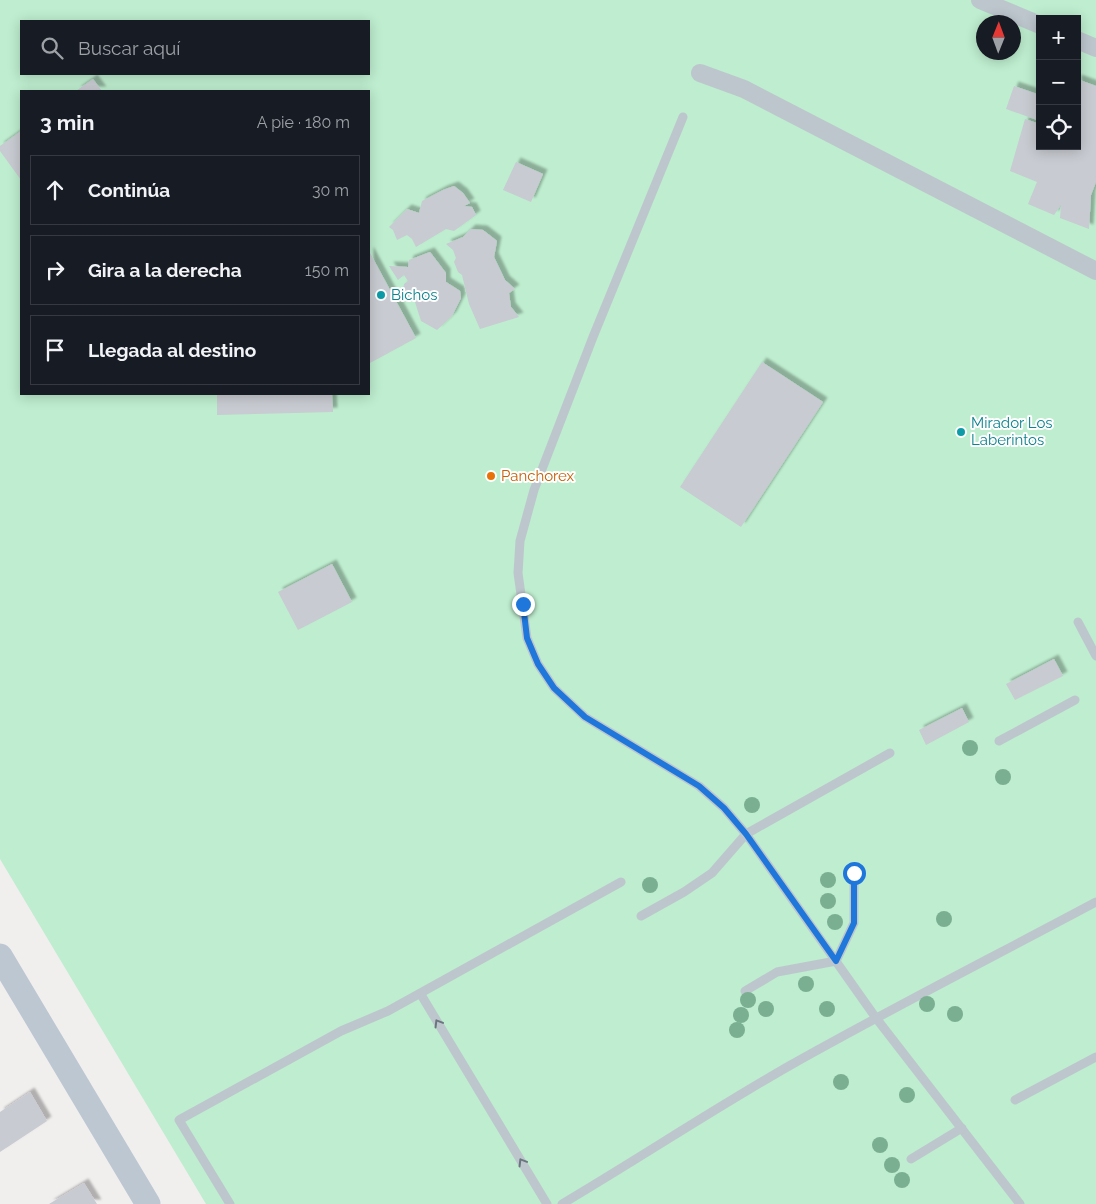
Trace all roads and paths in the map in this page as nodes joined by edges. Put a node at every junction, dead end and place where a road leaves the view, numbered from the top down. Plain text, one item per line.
1 (980, 0) edge
2 (1036, 23) edge
3 (1081, 42) edge
4 (1096, 48) edge
5 (700, 73) dead end
6 (683, 117) dead end
7 (1096, 271) edge
8 (1078, 622) dead end
9 (1096, 656) edge
10 (1075, 700) dead end
11 (999, 741) dead end
12 (890, 753) dead end
13 (746, 834) junction
14 (854, 873) dead end
15 (621, 882) dead end
16 (1096, 902) edge
17 (641, 916) dead end
18 (0, 956) edge
19 (836, 961) junction
20 (744, 991) dead end
21 (420, 993) junction
22 (876, 1018) junction
23 (1096, 1057) edge
24 (1015, 1100) dead end
25 (962, 1128) junction
26 (911, 1159) dead end
27 (148, 1204) edge
28 (230, 1204) edge
29 (547, 1204) edge
30 (562, 1204) edge
31 (1020, 1204) edge

1 - 2 street
3 - 4 street
5 - 7 street
6 - 13 lane
8 - 9 lane
10 - 11 lane
12 - 13 lane
13 - 17 lane
13 - 19 lane
14 - 19 lane
15 - 21 lane
16 - 22 lane
18 - 27 main road
19 - 20 lane
19 - 22 lane
21 - 28 lane
29 -> 21 lane
22 - 25 lane
22 - 30 lane
23 - 24 lane
25 - 26 lane
25 - 31 lane

